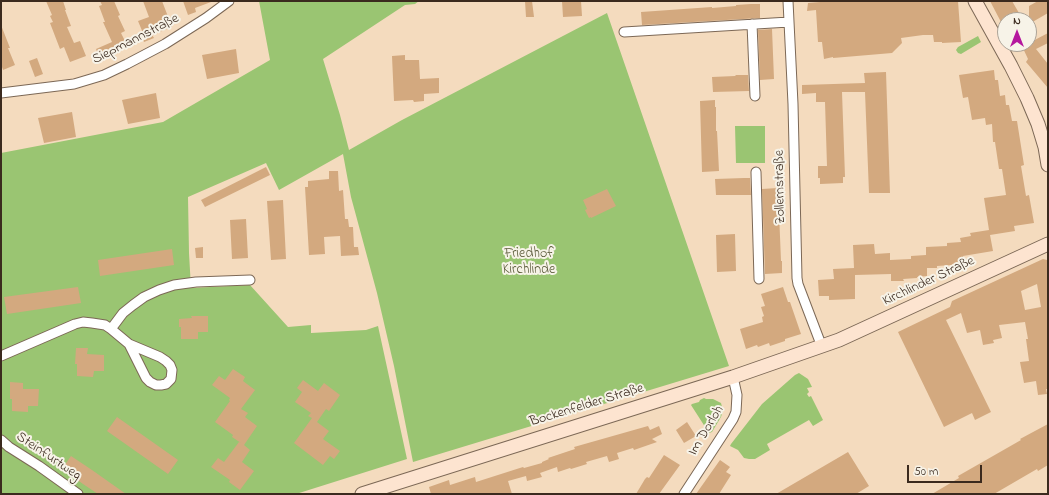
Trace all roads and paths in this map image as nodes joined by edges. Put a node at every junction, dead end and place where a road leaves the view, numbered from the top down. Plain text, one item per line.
1 (229, 1) edge
2 (788, 1) edge
3 (975, 1) edge
4 (789, 22) junction
5 (752, 24) junction
6 (624, 32) dead end
7 (1, 93) edge
8 (755, 96) dead end
9 (1048, 165) edge
10 (756, 172) dead end
11 (1048, 244) edge
12 (759, 279) dead end
13 (250, 280) dead end
14 (111, 329) junction
15 (129, 344) junction
16 (822, 346) junction
17 (1, 356) edge
18 (734, 377) junction
19 (1, 442) edge
20 (78, 494) edge
21 (362, 494) edge
22 (684, 494) edge

1 - 7 street, Siepmannstraße
2 - 4 street, Zollernstraße
3 - 9 main road
4 - 5 street
4 - 16 street, Zollernstraße
5 - 6 street
5 - 8 street
10 - 12 street, Zollernstraße
11 - 16 main road, Kirchlinder Straße
13 - 14 street
14 - 15 street
14 - 17 street
15 - 15 street
16 - 18 main road, Bockenfelder Straße
18 - 21 main road, Bockenfelder Straße
18 - 22 street, Im Dorloh
19 - 20 street, Steinfurtweg

